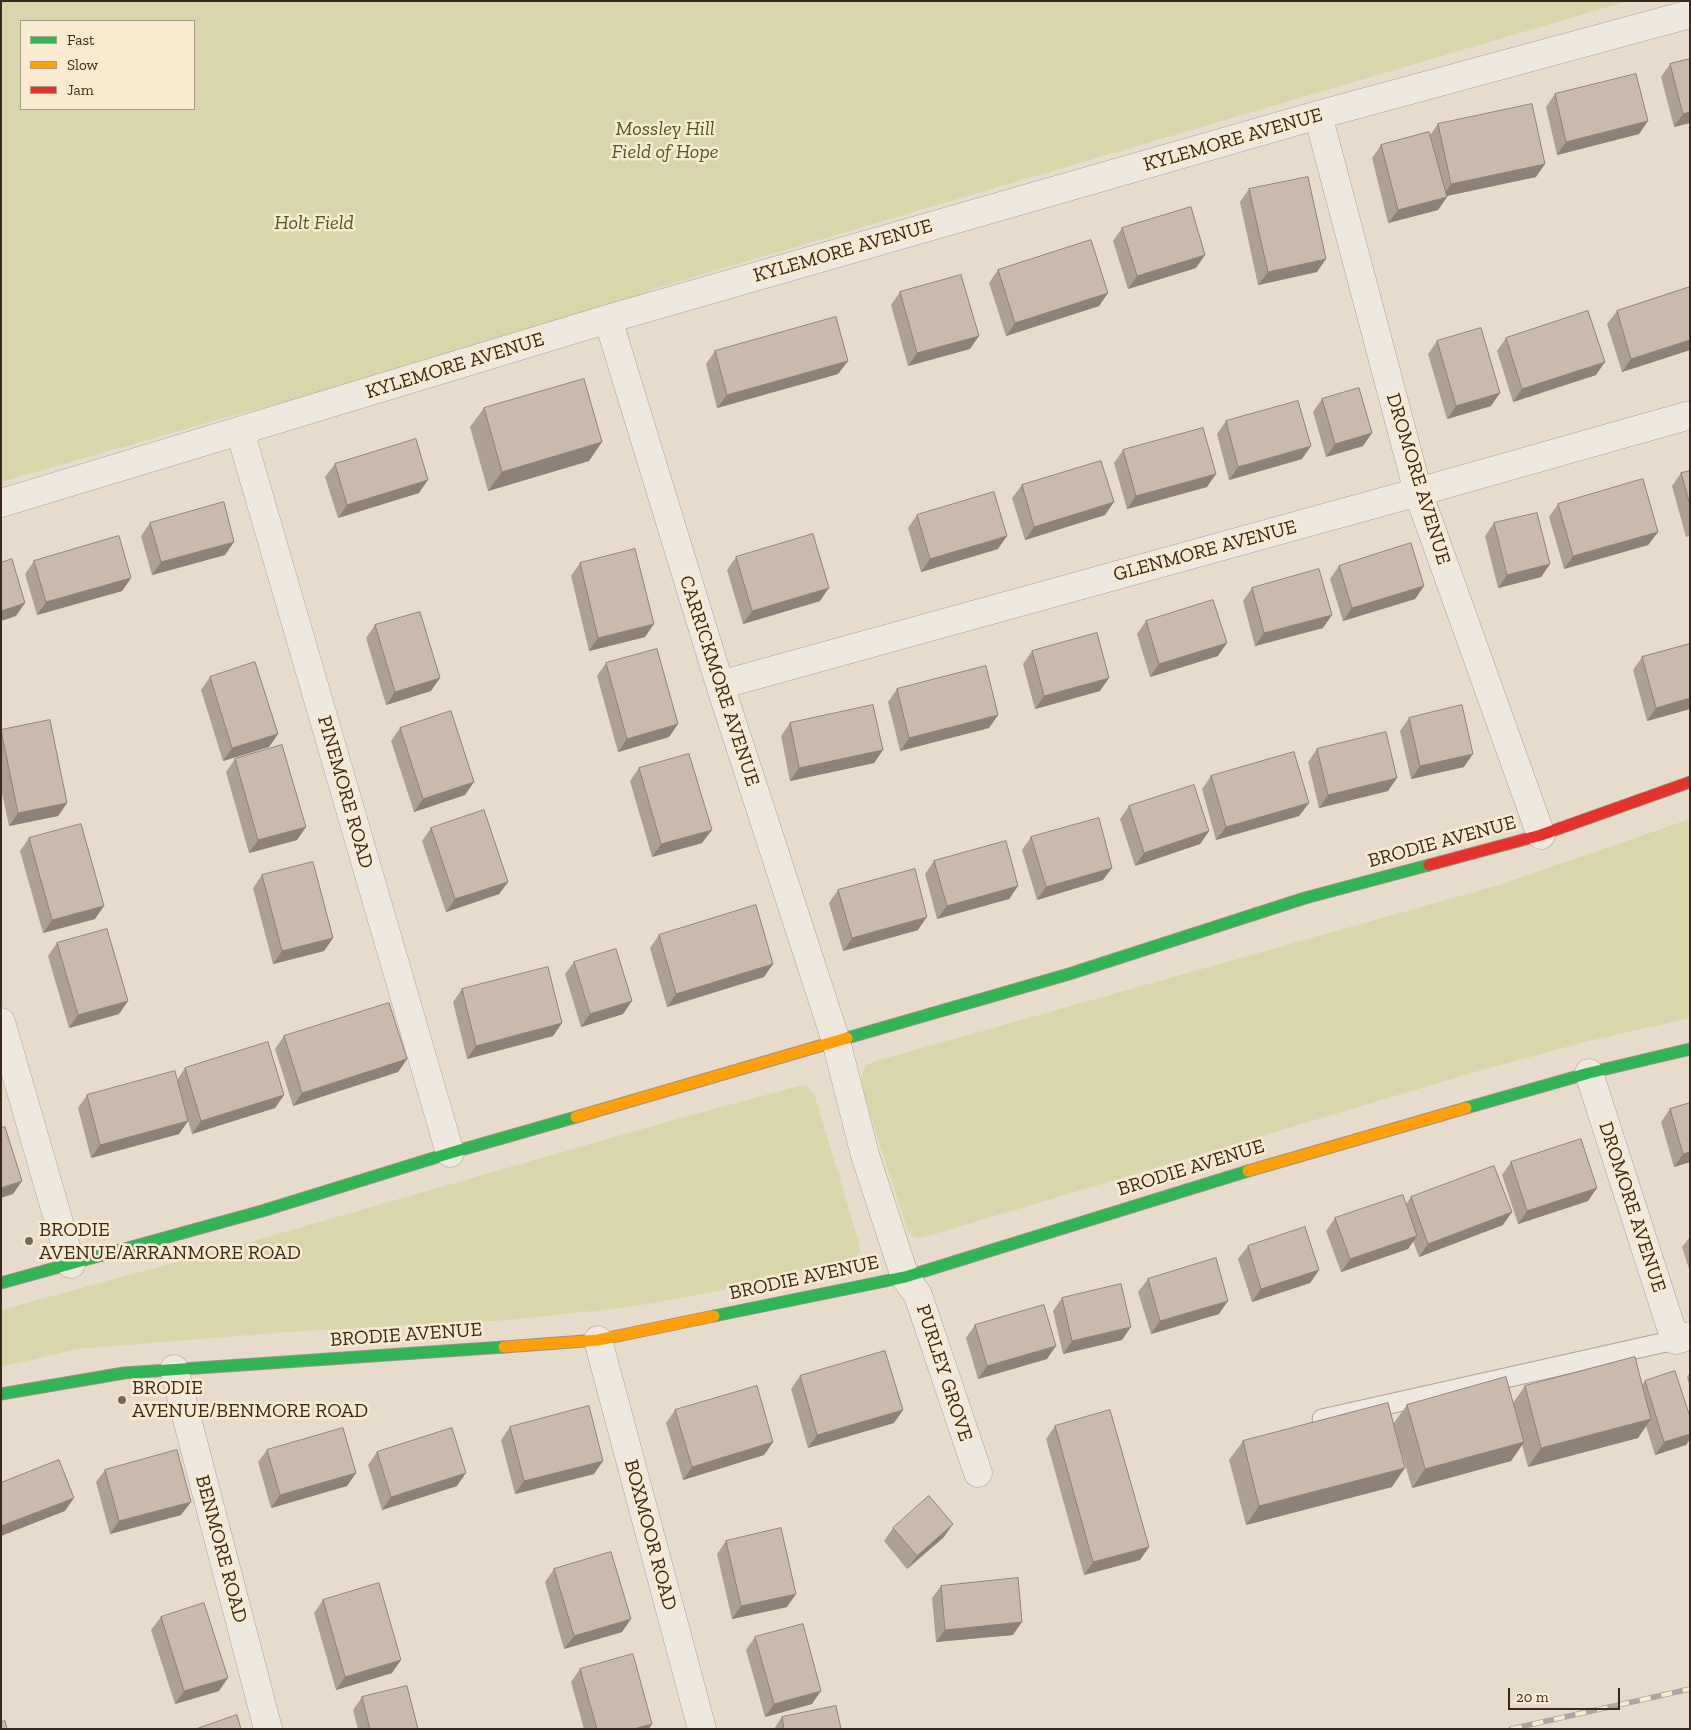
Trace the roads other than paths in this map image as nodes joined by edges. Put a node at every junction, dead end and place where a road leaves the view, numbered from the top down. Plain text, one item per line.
1 (1690, 14) edge
2 (1318, 115) junction
3 (608, 319) junction
4 (1690, 414) edge
5 (240, 432) junction
6 (1418, 492) junction
7 (1, 503) edge
8 (720, 685) junction
9 (1690, 782) edge
10 (1541, 835) junction
11 (1, 1022) edge
12 (836, 1040) junction
13 (1690, 1050) edge
14 (1589, 1073) junction
15 (450, 1153) junction
16 (71, 1264) junction
17 (905, 1276) junction
18 (1, 1283) edge
19 (1682, 1338) edge
20 (598, 1340) junction
21 (174, 1369) junction
22 (1, 1394) edge
23 (1322, 1419) edge
24 (978, 1473) dead end
25 (268, 1729) edge
26 (702, 1729) edge

1 - 2 street, KYLEMORE AVENUE
2 - 3 street, KYLEMORE AVENUE
2 - 6 street, DROMORE AVENUE
3 - 5 street, KYLEMORE AVENUE
3 - 8 street, CARRICKMORE AVENUE
4 - 6 street, GLENMORE AVENUE
5 - 7 street, KYLEMORE AVENUE
5 - 15 street, PINEMORE ROAD
6 - 8 street, GLENMORE AVENUE
6 - 10 street, DROMORE AVENUE
8 - 12 street, CARRICKMORE AVENUE
9 - 10 street, BRODIE AVENUE
10 - 12 street, BRODIE AVENUE
11 - 16 street
12 - 15 street, BRODIE AVENUE
12 - 17 street, CARRICKMORE AVENUE
13 - 14 street, BRODIE AVENUE
14 - 17 street, BRODIE AVENUE
14 - 19 street, DROMORE AVENUE
15 - 16 street, BRODIE AVENUE
16 - 18 street, BRODIE AVENUE
17 - 20 street, BRODIE AVENUE
17 - 24 street, PURLEY GROVE
19 - 23 lane
20 - 21 street, BRODIE AVENUE
20 - 26 street, BOXMOOR ROAD
21 - 22 street, BRODIE AVENUE
21 - 25 street, BENMORE ROAD

